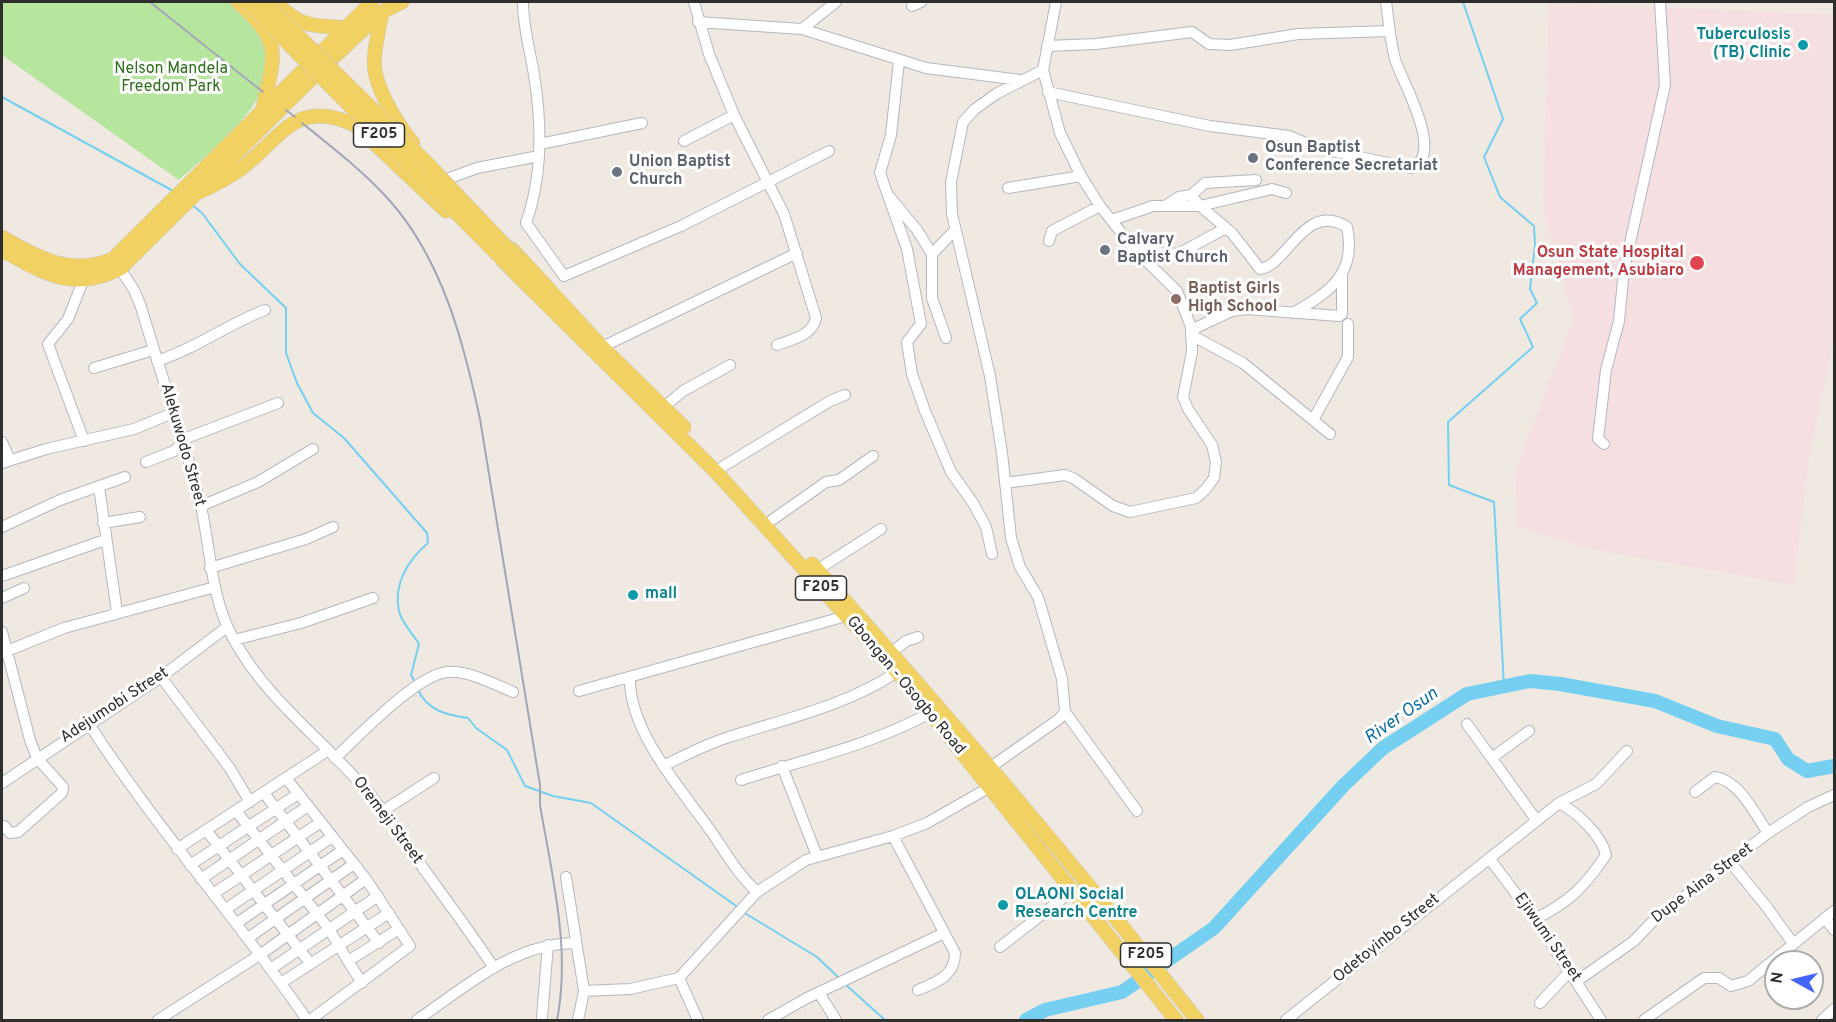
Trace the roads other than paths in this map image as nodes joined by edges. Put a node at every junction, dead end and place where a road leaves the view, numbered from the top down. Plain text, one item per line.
1 (238, 2) edge
2 (247, 2) edge
3 (264, 2) edge
4 (275, 2) edge
5 (372, 2) edge
6 (402, 2) edge
7 (523, 2) edge
8 (694, 2) edge
9 (836, 2) edge
10 (1056, 2) edge
11 (1386, 2) edge
12 (1660, 2) edge
13 (382, 12) junction
14 (698, 21) junction
15 (346, 28) junction
16 (802, 29) junction
17 (1390, 31) junction
18 (1047, 46) junction
19 (899, 61) junction
20 (1043, 70) junction
21 (1020, 81) junction
22 (1048, 92) junction
23 (263, 108) junction
24 (734, 115) junction
25 (642, 123) dead end
26 (684, 141) dead end
27 (540, 144) junction
28 (829, 151) dead end
29 (539, 156) junction
30 (1081, 176) junction
31 (447, 179) junction
32 (768, 180) junction
33 (1256, 180) dead end
34 (1008, 188) dead end
35 (887, 193) junction
36 (1286, 193) dead end
37 (1191, 195) junction
38 (187, 196) junction
39 (1167, 204) junction
40 (1100, 206) junction
41 (1200, 206) junction
42 (1112, 220) junction
43 (1226, 228) junction
44 (954, 231) junction
45 (1049, 241) dead end
46 (4, 248) edge
47 (1135, 250) junction
48 (797, 253) junction
49 (932, 254) junction
50 (515, 263) junction
51 (117, 264) junction
52 (1342, 276) junction
53 (83, 281) junction
54 (265, 310) dead end
55 (1293, 313) junction
56 (1348, 324) dead end
57 (1191, 330) junction
58 (946, 338) dead end
59 (777, 345) dead end
60 (602, 347) junction
61 (153, 350) junction
62 (157, 361) junction
63 (730, 365) dead end
64 (94, 368) dead end
65 (845, 395) dead end
66 (278, 403) dead end
67 (664, 407) junction
68 (173, 413) junction
69 (1313, 420) junction
70 (1330, 434) dead end
71 (84, 441) junction
72 (2, 442) edge
73 (183, 444) junction
74 (1604, 444) dead end
75 (313, 449) dead end
76 (873, 456) dead end
77 (6, 462) edge
78 (146, 462) dead end
79 (722, 466) junction
80 (125, 477) dead end
81 (1005, 483) junction
82 (99, 487) junction
83 (201, 506) junction
84 (140, 517) dead end
85 (772, 520) junction
86 (103, 523) junction
87 (2, 526) edge
88 (333, 527) dead end
89 (881, 529) dead end
90 (105, 540) junction
91 (992, 554) dead end
92 (210, 568) junction
93 (817, 570) junction
94 (2, 576) edge
95 (215, 587) junction
96 (24, 588) dead end
97 (2, 598) edge
98 (373, 598) dead end
99 (117, 612) junction
100 (846, 616) junction
101 (227, 627) junction
102 (2, 632) edge
103 (918, 637) dead end
104 (234, 640) junction
105 (5, 652) edge
106 (892, 652) junction
107 (897, 672) junction
108 (161, 677) junction
109 (630, 678) junction
110 (916, 687) junction
111 (579, 691) dead end
112 (513, 692) dead end
113 (1065, 712) junction
114 (930, 713) junction
115 (89, 724) junction
116 (1467, 724) dead end
117 (1529, 731) dead end
118 (1627, 751) dead end
119 (331, 755) junction
120 (1493, 757) junction
121 (37, 758) junction
122 (663, 766) junction
123 (782, 766) junction
124 (988, 769) junction
125 (286, 778) junction
126 (434, 778) dead end
127 (741, 780) dead end
128 (2, 783) edge
129 (990, 787) junction
130 (1695, 792) dead end
131 (264, 793) junction
132 (298, 794) junction
133 (1834, 795) edge
134 (249, 802) junction
135 (1560, 803) junction
136 (308, 806) junction
137 (276, 809) junction
138 (383, 811) junction
139 (1137, 811) dead end
140 (237, 812) junction
141 (1537, 821) junction
142 (321, 822) junction
143 (286, 823) junction
144 (4, 826) dead end
145 (248, 828) junction
146 (206, 830) junction
147 (1768, 833) junction
148 (893, 836) junction
149 (299, 837) junction
150 (333, 837) junction
151 (260, 842) junction
152 (219, 846) junction
153 (177, 849) junction
154 (343, 850) junction
155 (310, 853) junction
156 (271, 856) junction
157 (817, 856) junction
158 (1489, 858) junction
159 (231, 861) junction
160 (1731, 863) junction
161 (354, 864) junction
162 (190, 865) junction
163 (322, 866) junction
164 (282, 871) junction
165 (241, 876) junction
166 (566, 877) dead end
167 (201, 879) junction
168 (366, 879) junction
169 (333, 880) junction
170 (294, 885) junction
171 (252, 890) junction
172 (757, 891) junction
173 (1072, 891) junction
174 (213, 894) junction
175 (378, 896) junction
176 (345, 897) junction
177 (305, 900) junction
178 (266, 904) junction
179 (226, 909) junction
180 (1834, 910) edge
181 (355, 911) junction
182 (389, 913) junction
183 (317, 915) junction
184 (1825, 918) junction
185 (1535, 919) junction
186 (276, 920) junction
187 (237, 923) junction
188 (367, 927) junction
189 (329, 929) junction
190 (399, 929) junction
191 (1834, 930) edge
192 (944, 933) junction
193 (287, 935) junction
194 (248, 938) junction
195 (1792, 942) junction
196 (379, 943) junction
197 (575, 943) junction
198 (339, 944) junction
199 (549, 945) junction
200 (1000, 947) dead end
201 (299, 949) junction
202 (261, 954) junction
203 (348, 961) junction
204 (310, 963) junction
205 (272, 968) junction
206 (494, 968) junction
207 (1571, 970) junction
208 (679, 978) junction
209 (1577, 981) junction
210 (281, 983) junction
211 (362, 983) junction
212 (918, 990) dead end
213 (584, 991) junction
214 (819, 993) junction
215 (1540, 1003) dead end
216 (1834, 1009) edge
217 (542, 1017) dead end
218 (158, 1020) edge
219 (308, 1020) edge
220 (417, 1020) edge
221 (578, 1020) edge
222 (698, 1020) edge
223 (768, 1020) edge
224 (836, 1020) edge
225 (1176, 1020) edge
226 (1197, 1020) edge
227 (1286, 1020) edge
228 (1601, 1020) edge
229 (1644, 1020) edge
230 (1822, 1020) edge

1 - 23 main road
2 - 50 main road, F205, bridge
3 - 50 main road, F205, bridge
4 - 15 main road
5 - 15 main road
6 - 13 main road
7 - 27 street
8 - 14 street
9 - 16 street
10 - 18 street
11 - 17 street
12 - 74 street
13 - 31 main road
13 - 38 main road
14 - 16 street
14 - 24 street
15 - 23 main road
16 - 19 street
17 - 18 street
17 - 22 street
18 - 20 street
19 - 21 street
19 - 35 street
20 - 21 street
20 - 22 street
21 - 44 street
22 - 30 street
23 - 38 main road
24 - 26 street
24 - 32 street
25 - 27 street
27 - 29 street
28 - 32 street
29 - 31 street
29 - 32 street
30 - 34 street
30 - 40 street
31 - 50 main road
32 - 48 street
33 - 37 street
35 - 49 street
35 - 91 street
36 - 41 street
37 - 39 street
37 - 41 street
38 - 50 main road
38 - 51 main road
39 - 41 street
39 - 42 street
40 - 42 street
40 - 45 street
41 - 43 street
42 - 47 street
43 - 47 street
43 - 52 street
44 - 49 street
44 - 81 street
46 - 51 main road
46 - 53 main road
47 - 57 street
48 - 59 street
48 - 60 street
49 - 58 street
50 - 60 main road, Gbongan - Osogbo Road
50 - 100 main road, Gbongan - Osogbo Road / F205
51 - 53 main road
51 - 61 street, Alekuwodo Street
52 - 55 street
52 - 55 street
53 - 71 street
54 - 62 street
55 - 57 street
56 - 69 street
57 - 69 street
57 - 81 street
60 - 67 main road, Gbongan - Osogbo Road / F205
61 - 62 street, Alekuwodo Street
61 - 64 street
62 - 68 street, Alekuwodo Street
63 - 67 street
65 - 79 street
66 - 73 street
67 - 79 main road, Gbongan - Osogbo Road / F205
68 - 71 street
68 - 73 street, Alekuwodo Street
69 - 70 street
71 - 77 street
72 - 77 street
73 - 78 street
73 - 83 street, Alekuwodo Street
75 - 83 street
76 - 85 street
79 - 85 main road, Gbongan - Osogbo Road / F205
80 - 82 street
81 - 113 street
82 - 86 street
82 - 87 street
83 - 92 street, Alekuwodo Street
84 - 86 street
85 - 93 main road, Gbongan - Osogbo Road / F205
86 - 90 street
88 - 92 street
89 - 93 street
90 - 94 street
90 - 99 street
92 - 95 street, Alekuwodo Street
93 - 106 main road, Gbongan - Osogbo Road / F205
95 - 99 street
95 - 101 street, Alekuwodo Street
96 - 97 street
98 - 104 street
99 - 105 street
100 - 107 main road, Gbongan - Osogbo Road / F205
100 - 109 street
101 - 104 street, Oremeji Street
101 - 108 street, Adejumobi Street
102 - 105 street
103 - 106 street
104 - 119 street, Oremeji Street
105 - 121 street
106 - 110 main road, Gbongan - Osogbo Road / F205
107 - 110 main road, Gbongan - Osogbo Road / F205
107 - 122 street
108 - 115 street, Adejumobi Street
108 - 134 street
109 - 111 street
109 - 122 street
110 - 114 main road, Gbongan - Osogbo Road / F205
110 - 124 main road, Gbongan - Osogbo Road / F205
112 - 119 street
113 - 124 street
113 - 139 street
114 - 123 street
114 - 129 main road, Gbongan - Osogbo Road / F205
115 - 121 street, Adejumobi Street
115 - 153 street
116 - 120 street
117 - 120 street
118 - 135 street, Odetoyinbo Street
119 - 125 street
119 - 138 street, Oremeji Street
120 - 141 street
121 - 128 street, Adejumobi Street
121 - 144 street
122 - 172 street
123 - 127 street
123 - 157 street
124 - 226 main road, Gbongan - Osogbo Road / F205
125 - 131 street
125 - 132 street
126 - 138 street
129 - 148 street
129 - 173 main road, Gbongan - Osogbo Road / F205
130 - 147 street
131 - 134 street
131 - 137 street
132 - 136 street
132 - 137 street
133 - 147 street, Dupe Aina Street
134 - 140 street
135 - 141 street, Odetoyinbo Street
135 - 185 street
136 - 142 street
136 - 143 street
137 - 143 street
137 - 145 street
138 - 206 street, Oremeji Street
140 - 145 street
140 - 146 street
141 - 158 street, Odetoyinbo Street
142 - 149 street
142 - 150 street
143 - 149 street
143 - 151 street
145 - 151 street
145 - 152 street
146 - 152 street
146 - 153 street
147 - 160 street, Dupe Aina Street
148 - 157 street
148 - 192 street
149 - 155 street
149 - 156 street
150 - 154 street
150 - 155 street
151 - 156 street
151 - 159 street
152 - 159 street
152 - 162 street
153 - 162 street
154 - 161 street
154 - 163 street
155 - 163 street
155 - 164 street
156 - 164 street
156 - 165 street
157 - 172 street
158 - 185 street, Ejiwumi Street
158 - 227 street, Odetoyinbo Street
159 - 165 street
159 - 167 street
160 - 195 street
160 - 209 street, Dupe Aina Street
161 - 168 street
161 - 169 street
162 - 167 street
163 - 169 street
163 - 170 street
164 - 170 street
164 - 171 street
165 - 171 street
165 - 174 street
166 - 197 street
167 - 174 street
168 - 175 street
168 - 176 street
169 - 176 street
169 - 177 street
170 - 177 street
170 - 178 street
171 - 178 street
171 - 179 street
172 - 208 street
173 - 200 street
173 - 225 main road, Gbongan - Osogbo Road / F205
174 - 179 street
175 - 181 street
175 - 182 street
176 - 181 street
176 - 183 street
177 - 183 street
177 - 186 street
178 - 186 street
178 - 187 street
179 - 187 street
180 - 184 street
181 - 188 street
181 - 189 street
182 - 188 street
182 - 190 street
183 - 189 street
183 - 193 street
184 - 191 street
184 - 195 street
185 - 207 street, Ejiwumi Street
186 - 193 street
186 - 194 street
187 - 194 street
188 - 196 street
188 - 198 street
189 - 198 street
189 - 201 street
190 - 196 street
190 - 211 street
192 - 212 street
192 - 214 street
193 - 201 street
193 - 202 street
194 - 202 street
195 - 229 street
196 - 203 street
197 - 199 street
197 - 213 street
198 - 203 street
198 - 204 street
199 - 206 street
199 - 217 street
201 - 204 street
201 - 205 street
202 - 205 street
202 - 218 street
203 - 211 street
204 - 210 street
205 - 210 street
206 - 220 street
207 - 209 street, Ejiwumi Street
207 - 215 street
208 - 213 street
208 - 222 street
209 - 228 street, Ejiwumi Street
210 - 219 street
211 - 219 street
213 - 221 street
214 - 223 street
214 - 224 street
216 - 230 street

